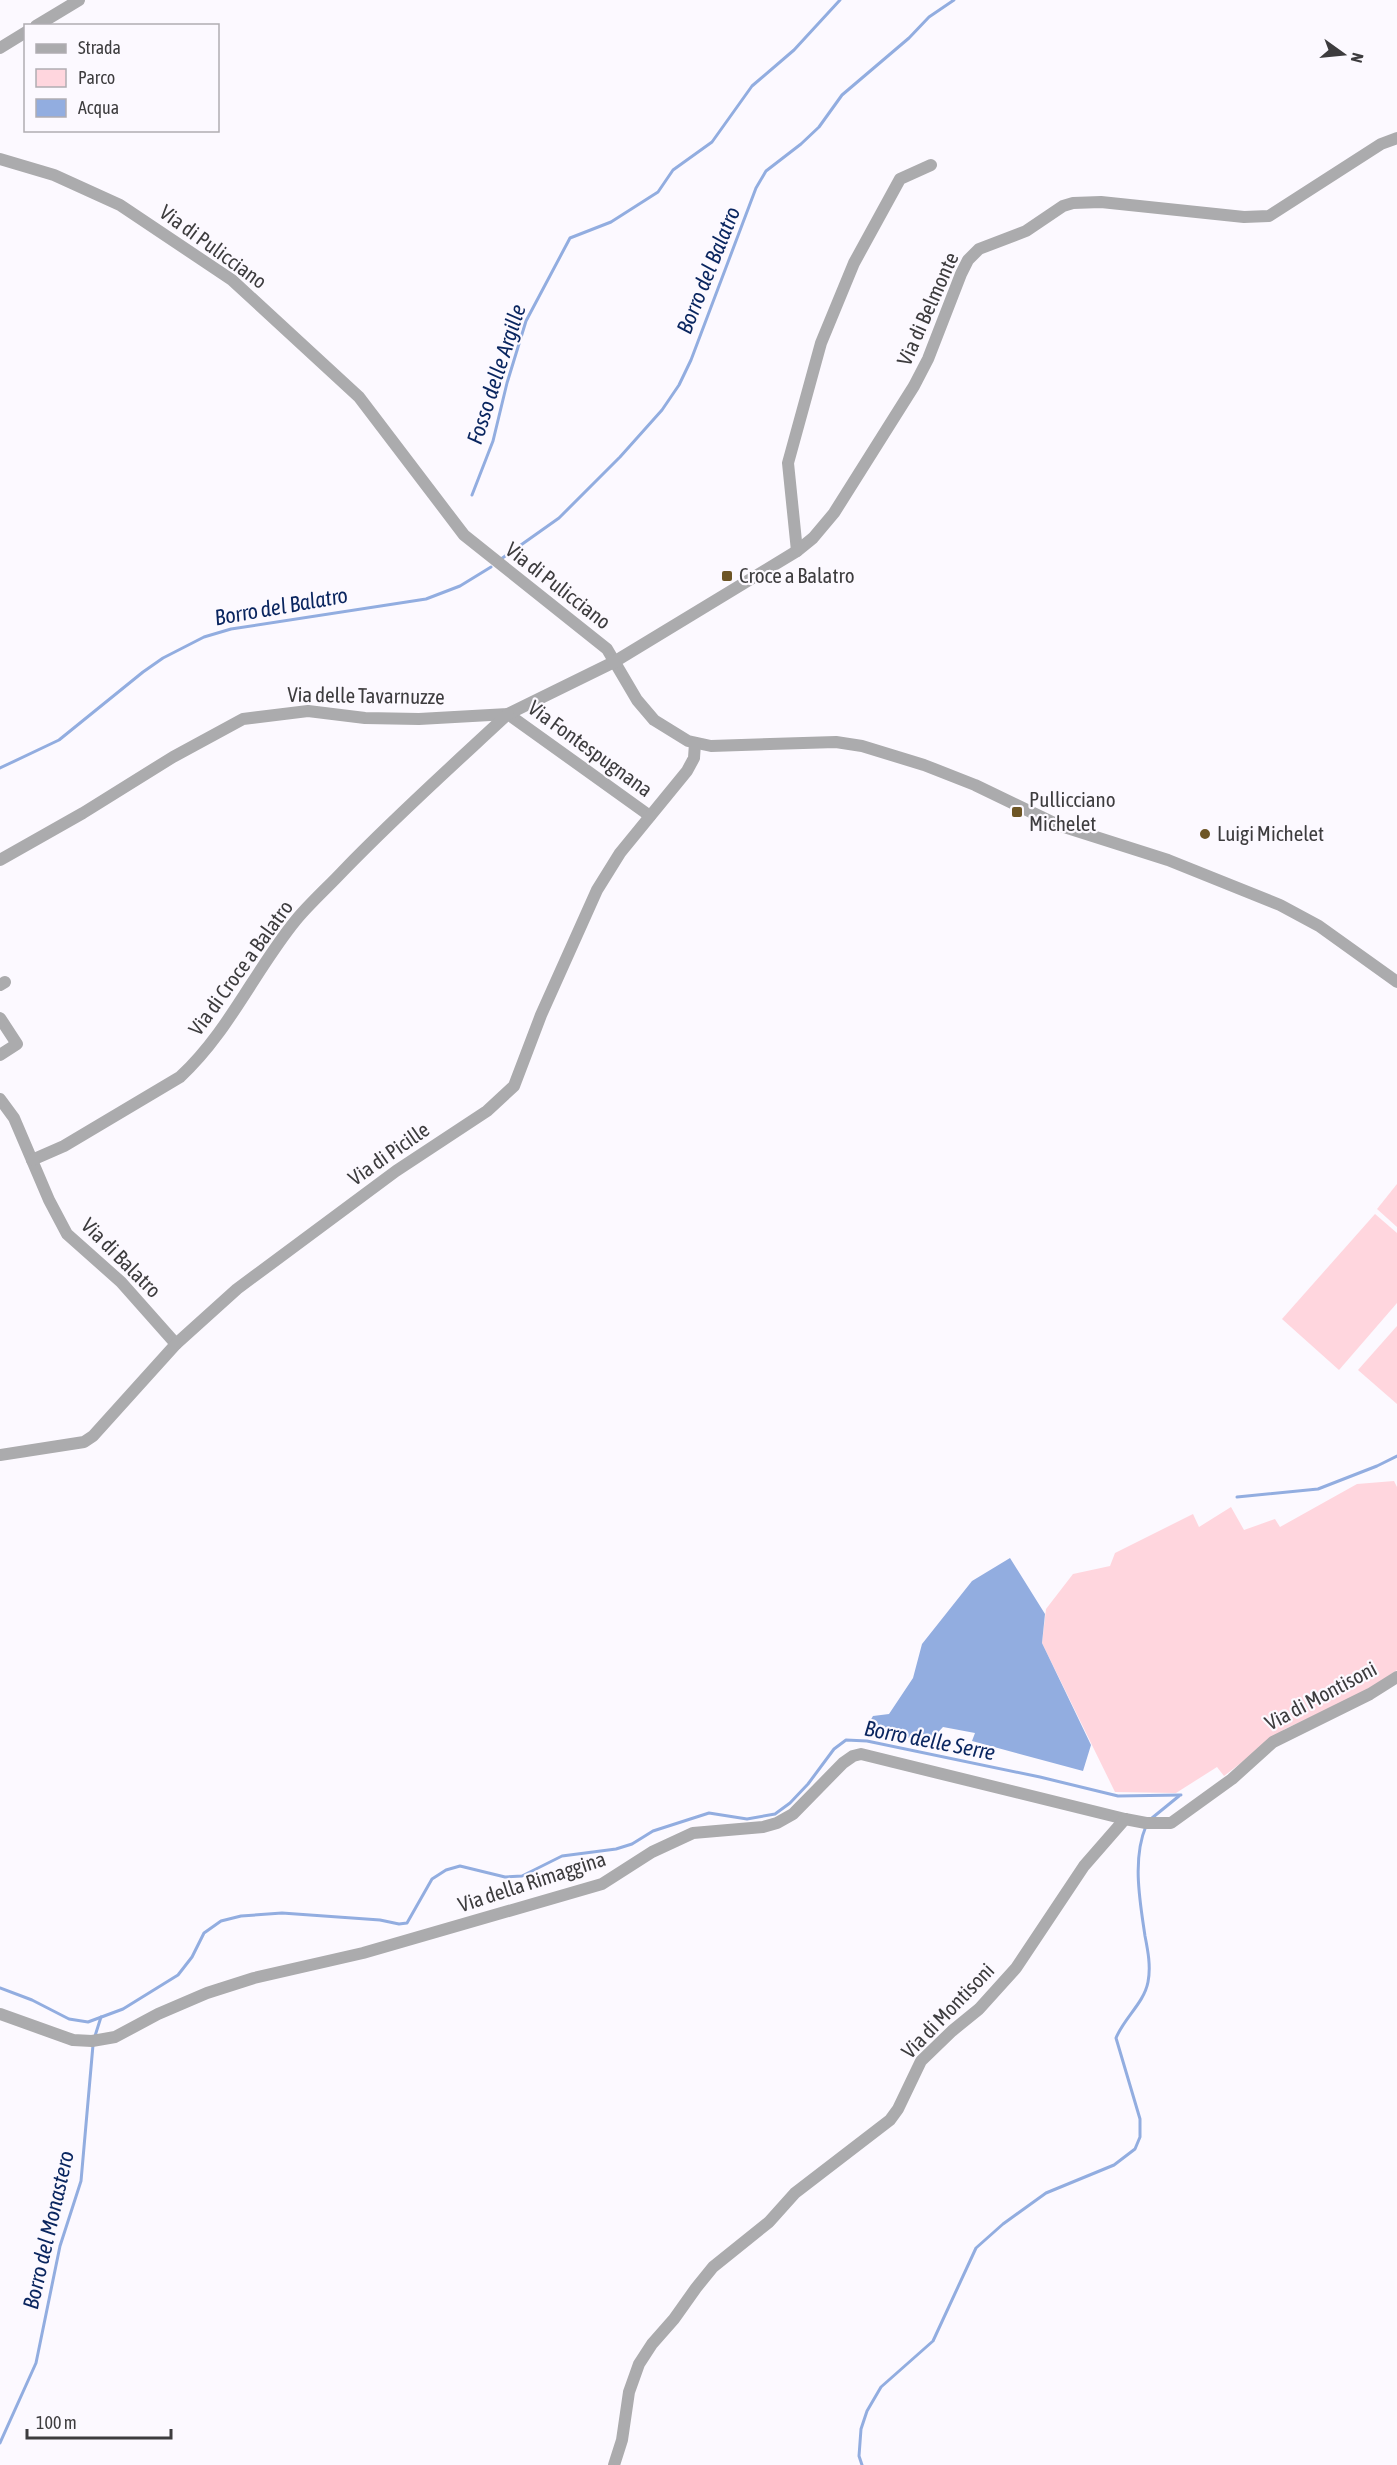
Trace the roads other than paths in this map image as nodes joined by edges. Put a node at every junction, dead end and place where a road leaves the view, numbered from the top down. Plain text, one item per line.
1 (79, 0) edge
2 (39, 24) edge
3 (24, 33) edge
4 (0, 48) edge
5 (1397, 138) edge
6 (0, 159) edge
7 (931, 165) dead end
8 (797, 551) junction
9 (614, 662) junction
10 (508, 714) junction
11 (695, 743) junction
12 (718, 747) junction
13 (687, 771) junction
14 (650, 816) junction
15 (0, 860) edge
16 (1397, 982) edge
17 (0, 1018) edge
18 (0, 1055) edge
19 (0, 1099) edge
20 (32, 1160) junction
21 (176, 1344) junction
22 (0, 1455) edge
23 (1397, 1677) edge
24 (1125, 1819) junction
25 (0, 2014) edge
26 (614, 2465) edge

1 - 2 street
3 - 4 street
5 - 8 street, Via di Belmonte
6 - 9 street, Via di Pulicciano
7 - 8 street
8 - 9 street, Via di Belmonte
9 - 10 street, Via delle Tavarnuzze
9 - 11 street, Via di Pulicciano
10 - 14 street, Via Fontespugnana
10 - 15 street, Via delle Tavarnuzze
10 - 20 street, Via di Croce a Balatro
11 - 12 street, Via di Pulicciano
11 - 13 street, Via di Picille
12 - 13 street, Via di Picille
12 - 16 street, Via di Pulicciano
13 - 14 street, Via di Picille
14 - 21 street, Via di Picille
17 - 18 street
19 - 20 street, Via di Balatro
20 - 21 street, Via di Balatro
21 - 22 street, Via di Picille
23 - 24 street, Via di Montisoni
24 - 25 street, Via della Rimaggina
24 - 26 street, Via di Montisoni

